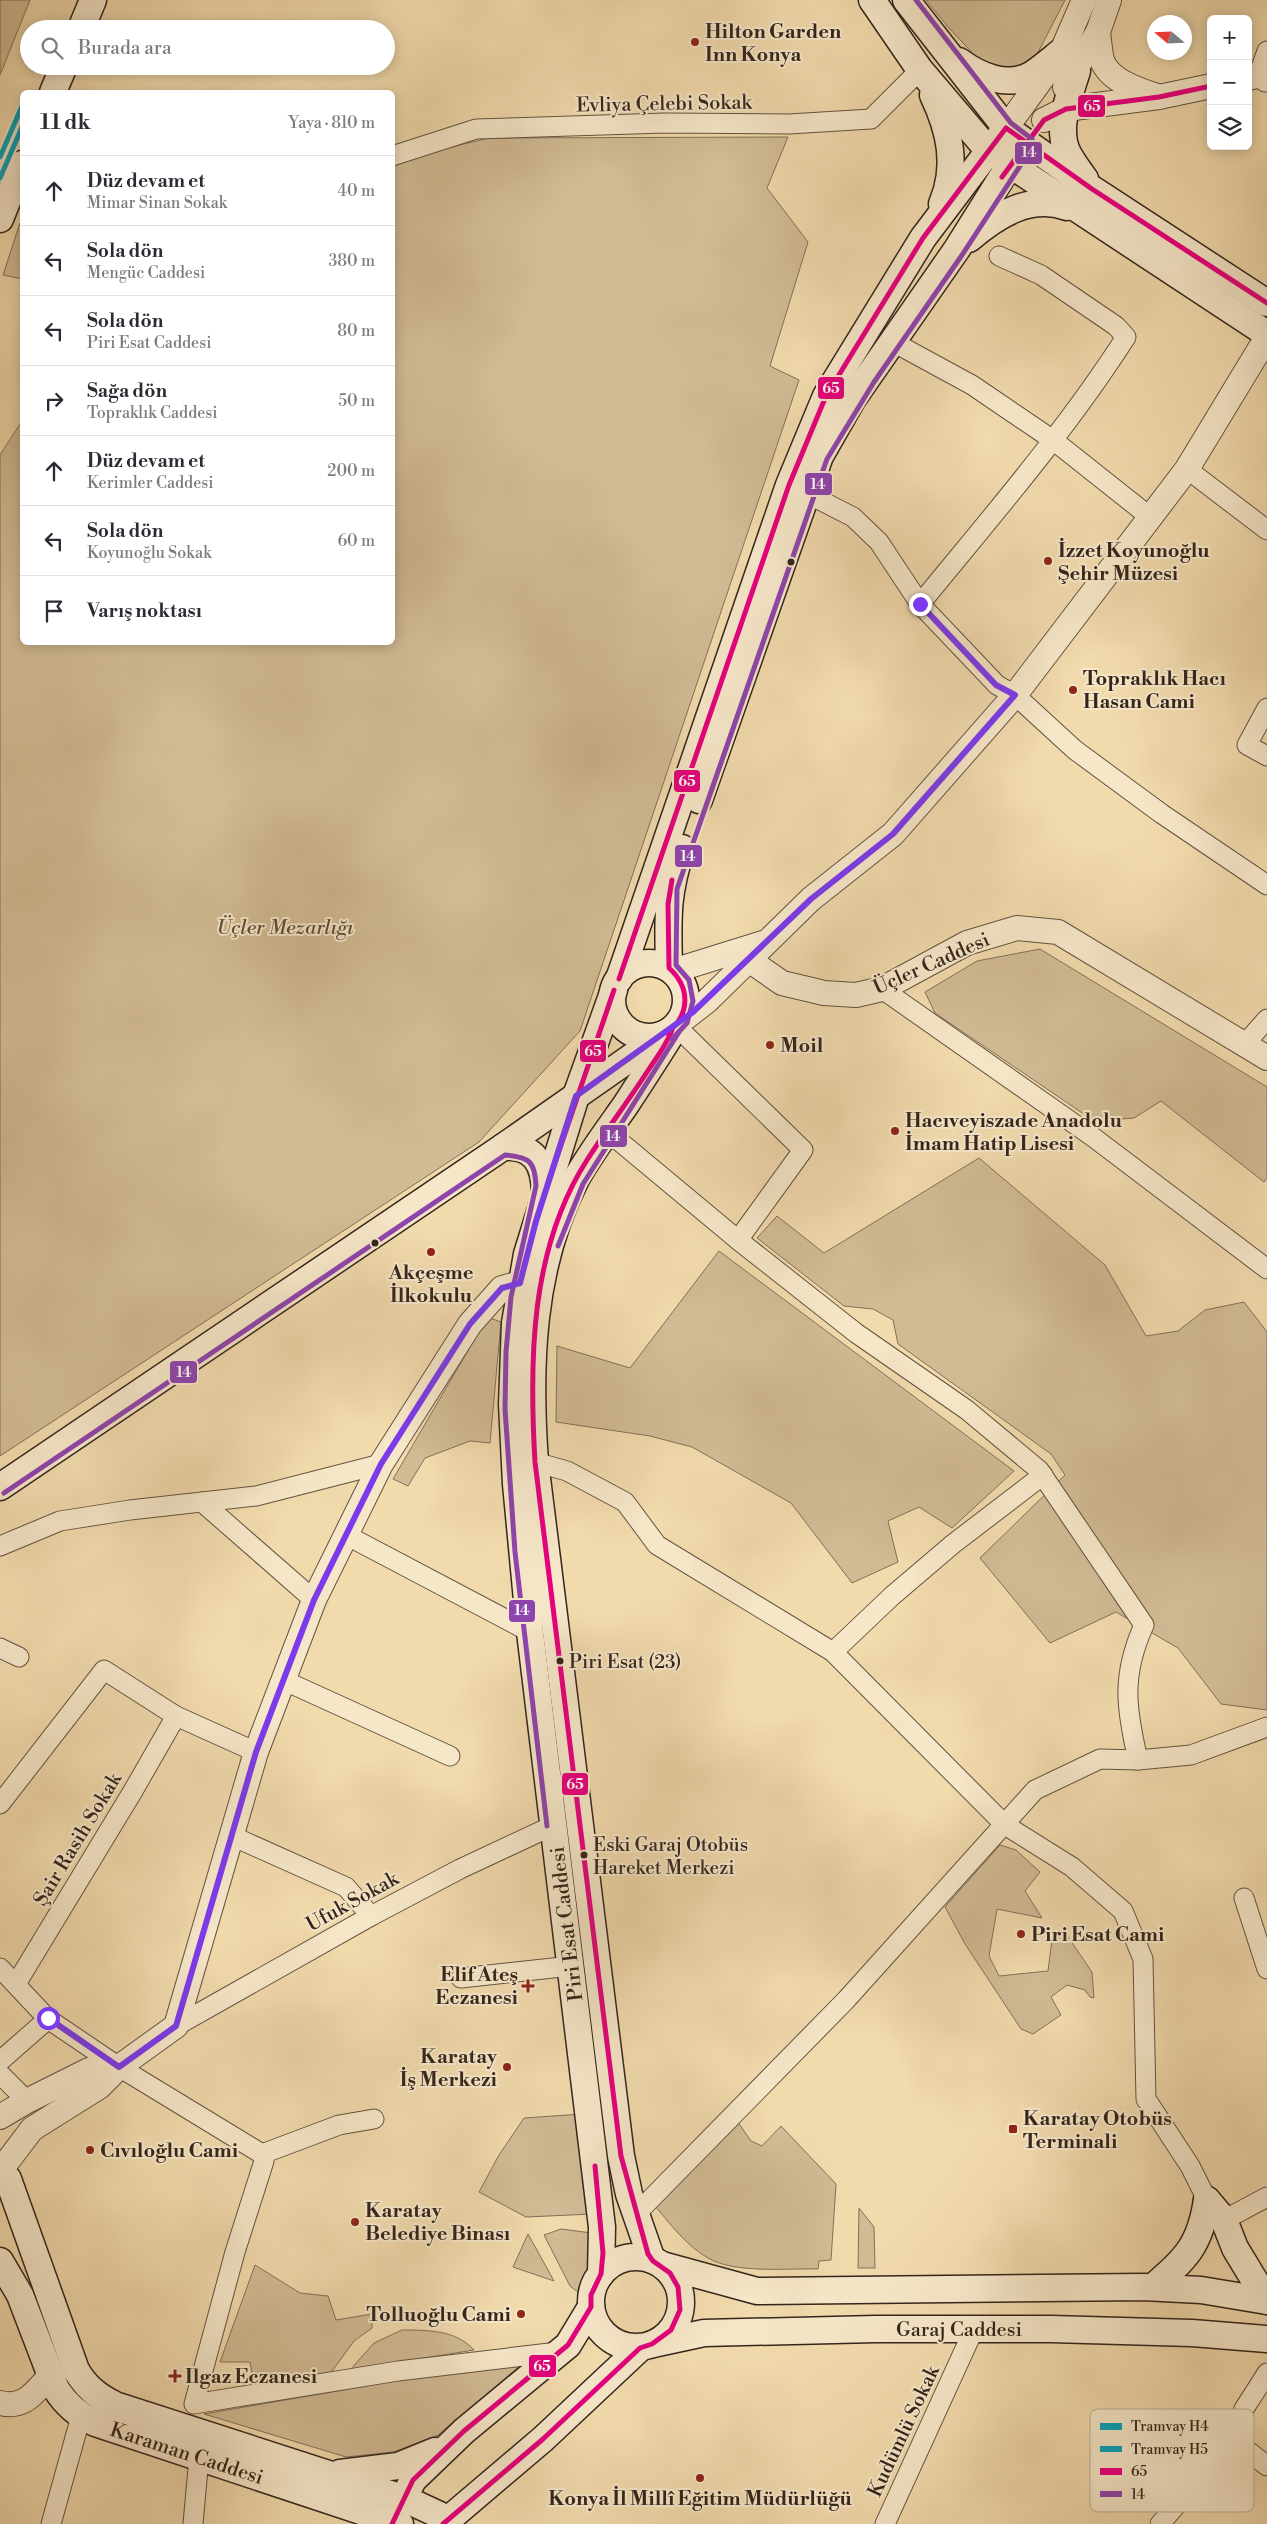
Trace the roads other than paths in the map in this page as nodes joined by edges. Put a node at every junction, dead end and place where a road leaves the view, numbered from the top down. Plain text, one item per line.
1 (93, 0) edge
2 (872, 0) edge
3 (906, 0) edge
4 (1084, 0) edge
5 (1109, 0) edge
6 (85, 20) edge
7 (1098, 32) junction
8 (940, 45) junction
9 (1267, 51) edge
10 (1070, 61) junction
11 (920, 70) junction
12 (60, 75) edge
13 (1260, 78) edge
14 (1207, 87) edge
15 (54, 90) edge
16 (1159, 97) junction
17 (1055, 114) junction
18 (1016, 136) junction
19 (395, 155) edge
20 (998, 158) junction
21 (20, 169) edge
22 (1092, 190) junction
23 (1077, 210) junction
24 (0, 219) edge
25 (923, 238) junction
26 (957, 249) junction
27 (999, 256) dead end
28 (1267, 303) edge
29 (1267, 336) edge
30 (893, 342) junction
31 (1053, 440) junction
32 (1187, 469) junction
33 (806, 493) junction
34 (1150, 517) junction
35 (1267, 530) edge
36 (920, 604) junction
37 (1015, 695) junction
38 (1267, 708) edge
39 (1267, 756) edge
40 (1267, 885) edge
41 (757, 951) junction
42 (671, 969) junction
43 (616, 984) junction
44 (882, 989) junction
45 (1267, 1019) edge
46 (674, 1028) junction
47 (1244, 1045) junction
48 (1267, 1058) edge
49 (576, 1096) junction
50 (607, 1131) junction
51 (503, 1147) junction
52 (545, 1193) junction
53 (738, 1240) junction
54 (1267, 1269) edge
55 (520, 1283) junction
56 (535, 1462) junction
57 (381, 1464) junction
58 (1043, 1475) junction
59 (0, 1488) edge
60 (202, 1502) junction
61 (346, 1535) junction
62 (0, 1546) edge
63 (314, 1600) junction
64 (530, 1632) junction
65 (0, 1648) edge
66 (833, 1652) junction
67 (19, 1657) dead end
68 (284, 1680) junction
69 (176, 1716) junction
70 (1267, 1727) edge
71 (256, 1752) junction
72 (450, 1756) dead end
73 (1138, 1760) junction
74 (0, 1804) edge
75 (554, 1825) junction
76 (1005, 1825) junction
77 (232, 1836) junction
78 (1244, 1898) dead end
79 (371, 1916) junction
80 (571, 1966) junction
81 (0, 1968) edge
82 (1267, 1969) edge
83 (461, 1978) dead end
84 (16, 1984) junction
85 (48, 2018) junction
86 (176, 2026) junction
87 (0, 2061) edge
88 (119, 2067) junction
89 (0, 2074) edge
90 (27, 2101) junction
91 (0, 2117) edge
92 (374, 2120) dead end
93 (262, 2154) junction
94 (4, 2168) edge
95 (1267, 2197) edge
96 (1206, 2200) junction
97 (0, 2206) edge
98 (636, 2214) junction
99 (1224, 2220) junction
100 (0, 2261) edge
101 (657, 2263) junction
102 (600, 2274) junction
103 (1153, 2287) junction
104 (1267, 2301) edge
105 (591, 2307) junction
106 (974, 2329) junction
107 (1267, 2339) edge
108 (646, 2346) junction
109 (558, 2352) junction
110 (1267, 2373) edge
111 (49, 2377) junction
112 (0, 2403) edge
113 (1244, 2409) edge
114 (81, 2416) junction
115 (451, 2443) junction
116 (1254, 2456) edge
117 (199, 2457) junction
118 (1267, 2466) edge
119 (328, 2474) junction
120 (1170, 2512) edge
121 (397, 2517) edge
122 (446, 2522) edge
123 (888, 2523) edge
124 (51, 2524) edge
125 (193, 2524) edge
126 (1160, 2524) edge

1 - 6 main road
2 - 11 main road
3 - 8 main road
4 - 10 street
5 - 7 street
7 - 10 street
7 - 16 street
8 - 10 main road
8 - 18 main road
9 - 13 street
10 - 17 main road
10 - 18 street
11 - 19 street, Evliya Çelebi Sokak
11 - 20 main road
11 - 25 main road
12 - 15 main road
14 - 16 street
16 - 17 street
17 - 18 street
17 - 22 main road
18 - 20 main road
18 - 22 main road
20 - 23 main road
20 - 25 main road
20 - 26 main road
21 - 24 main road
22 - 28 main road
23 - 26 main road
23 - 29 main road
25 - 43 main road, Piri Esat Caddesi
26 - 30 main road
27 - 31 street
29 - 32 street
30 - 31 street
30 - 33 main road
31 - 34 street
31 - 36 street
32 - 34 street
32 - 35 street
33 - 36 street
33 - 42 main road
34 - 37 street
36 - 37 street
37 - 40 street
37 - 41 street
38 - 39 street
41 - 42 street
41 - 44 street, Üçler Caddesi
41 - 46 street
42 - 43 main road
42 - 46 main road
43 - 46 main road
43 - 49 main road, Piri Esat Caddesi
44 - 47 street, Üçler Caddesi
44 - 54 street
45 - 47 street
46 - 49 main road
46 - 50 main road, Piri Esat Caddesi
46 - 53 street
47 - 48 street, Üçler Caddesi
49 - 51 main road
49 - 52 main road, Piri Esat Caddesi
50 - 53 street
50 - 56 main road, Piri Esat Caddesi
51 - 52 main road
51 - 59 main road
52 - 55 main road, Piri Esat Caddesi
53 - 58 street
55 - 57 street
55 - 64 main road, Piri Esat Caddesi
56 - 66 street
56 - 98 main road, Piri Esat Caddesi
57 - 60 street
57 - 61 street
58 - 66 street
58 - 73 street
60 - 62 street
60 - 63 street
61 - 63 street
61 - 64 street
63 - 68 street
64 - 75 main road, Piri Esat Caddesi
65 - 67 street
66 - 76 street
68 - 71 street
68 - 72 street
69 - 71 street
69 - 74 street
69 - 84 street, Şair Rasih Sokak
70 - 73 street
71 - 77 street
73 - 76 street
75 - 79 street, Ufuk Sokak
75 - 80 main road, Piri Esat Caddesi
76 - 96 street
76 - 98 street
77 - 79 street
77 - 86 street
78 - 82 street
79 - 86 street, Ufuk Sokak
80 - 83 street
80 - 102 main road, Piri Esat Caddesi
81 - 84 street
84 - 85 street
85 - 87 street
85 - 88 street
86 - 88 street
88 - 90 street
88 - 93 street
88 - 94 street
89 - 90 street
90 - 91 street
92 - 93 street
93 - 109 street
94 - 97 main road
94 - 119 main road, Karaman Caddesi
95 - 99 street
96 - 99 main road
96 - 103 main road
98 - 101 main road, Piri Esat Caddesi
99 - 104 main road
100 - 111 main road, Karaman Caddesi
101 - 102 main road
101 - 103 main road, Garaj Caddesi
101 - 108 main road
102 - 105 main road
103 - 104 main road, Garaj Caddesi
105 - 108 main road
105 - 109 main road
106 - 107 main road, Garaj Caddesi
106 - 108 main road, Garaj Caddesi
106 - 123 street, Kudümlü Sokak
108 - 122 main road
109 - 115 main road
110 - 113 street
111 - 112 street
111 - 114 main road, Karaman Caddesi
114 - 117 main road, Karaman Caddesi
114 - 124 street
115 - 119 main road
115 - 121 main road
116 - 118 street
117 - 121 main road, Karaman Caddesi
117 - 125 street
119 - 121 main road, Karaman Caddesi
120 - 126 street
121 - 122 main road, Karaman Caddesi

